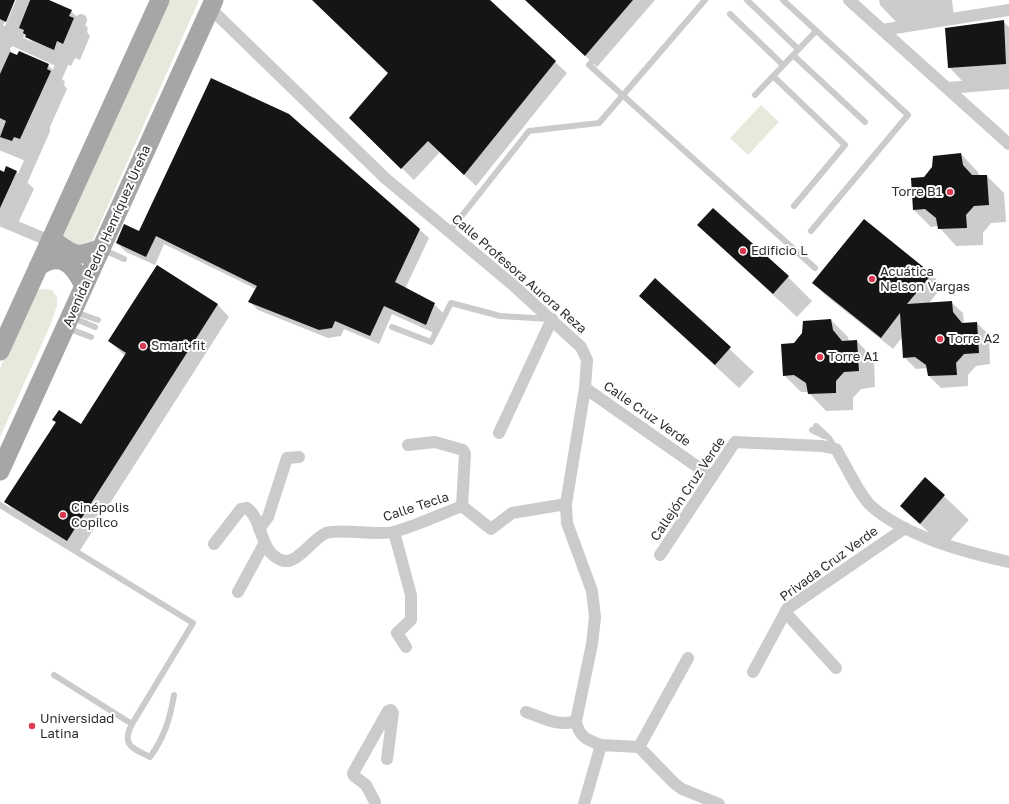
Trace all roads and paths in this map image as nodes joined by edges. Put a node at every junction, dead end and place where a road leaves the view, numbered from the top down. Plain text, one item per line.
1 (160, 0) edge
2 (647, 0) edge
3 (705, 0) edge
4 (747, 0) edge
5 (783, 0) edge
6 (849, 0) edge
7 (23, 2) dead end
8 (212, 4) edge
9 (1009, 10) edge
10 (730, 14) dead end
11 (81, 20) dead end
12 (882, 30) junction
13 (816, 31) junction
14 (4, 36) edge
15 (798, 49) junction
16 (0, 53) edge
17 (793, 55) junction
18 (62, 62) junction
19 (783, 65) junction
20 (773, 76) junction
21 (1009, 83) edge
22 (948, 88) junction
23 (623, 95) junction
24 (755, 95) dead end
25 (45, 103) dead end
26 (38, 119) dead end
27 (865, 122) dead end
28 (0, 144) edge
29 (1009, 144) edge
30 (32, 157) junction
31 (11, 205) dead end
32 (794, 206) dead end
33 (0, 220) edge
34 (811, 231) dead end
35 (449, 232) junction
36 (50, 240) junction
37 (101, 248) junction
38 (124, 259) dead end
39 (38, 267) junction
40 (815, 268) dead end
41 (84, 286) junction
42 (70, 318) junction
43 (98, 320) dead end
44 (552, 320) junction
45 (95, 327) dead end
46 (392, 327) dead end
47 (91, 337) dead end
48 (0, 351) edge
49 (585, 388) junction
50 (814, 428) dead end
51 (499, 433) dead end
52 (408, 445) dead end
53 (836, 449) junction
54 (299, 457) dead end
55 (0, 471) edge
56 (712, 477) junction
57 (566, 504) junction
58 (0, 505) edge
59 (462, 506) junction
60 (905, 528) junction
61 (259, 529) junction
62 (394, 532) junction
63 (214, 544) dead end
64 (264, 544) junction
65 (660, 555) dead end
66 (1009, 562) edge
67 (238, 592) dead end
68 (784, 612) junction
69 (406, 647) dead end
70 (688, 658) dead end
71 (836, 668) dead end
72 (753, 672) dead end
73 (54, 675) dead end
74 (174, 695) dead end
75 (526, 712) dead end
76 (576, 721) junction
77 (132, 724) junction
78 (601, 745) junction
79 (639, 747) junction
80 (387, 758) dead end
81 (375, 803) edge
82 (584, 804) edge
83 (719, 804) edge

1 - 36 main road
2 - 23 lane
3 - 23 lane
4 - 15 lane
5 - 13 lane
6 - 12 street
7 - 14 street
8 - 35 street, Calle Profesora Aurora Reza
8 - 37 main road, Avenida Pedro Henríquez Ureña
9 - 12 street
10 - 19 lane
11 - 18 street
12 - 22 street
13 - 15 lane
13 - 34 lane
14 - 16 street
14 - 18 street
15 - 17 lane
17 - 19 lane
17 - 27 lane
18 - 25 street
19 - 20 lane
20 - 24 lane
20 - 32 lane
21 - 22 street
22 - 29 street
23 - 35 lane
23 - 40 lane
26 - 30 street
28 - 30 street
30 - 31 street
33 - 36 street
35 - 44 street, Calle Profesora Aurora Reza
36 - 37 main road
36 - 39 main road
37 - 38 lane
37 - 41 main road, Avenida Pedro Henríquez Ureña
39 - 41 main road
39 - 48 main road
41 - 42 main road, Avenida Pedro Henríquez Ureña
42 - 43 lane
42 - 45 lane
42 - 47 lane
42 - 55 main road, Avenida Pedro Henríquez Ureña
44 - 46 lane
44 - 49 street, Calle Profesora Aurora Reza
44 - 51 street
49 - 56 street, Calle Cruz Verde
49 - 57 street, Calle Profesora Aurora Reza
50 - 53 lane
52 - 59 street
53 - 56 street, Callejón Cruz Verde
53 - 60 street
54 - 61 street
56 - 65 street, Callejón Cruz Verde
57 - 59 street, Calle Tecla
57 - 76 street, Calle Profesora Aurora Reza
58 - 77 lane
59 - 62 street, Calle Tecla
60 - 66 street
60 - 68 street, Privada Cruz Verde
61 - 63 street, Calle Tecla
61 - 64 street, Calle Tecla
62 - 64 street, Calle Tecla
62 - 69 street
64 - 67 street
68 - 71 street
68 - 72 street, Privada Cruz Verde
70 - 79 street
73 - 77 lane
74 - 77 lane
75 - 76 street
76 - 78 street
78 - 79 street
78 - 82 street
79 - 83 street
80 - 81 street

